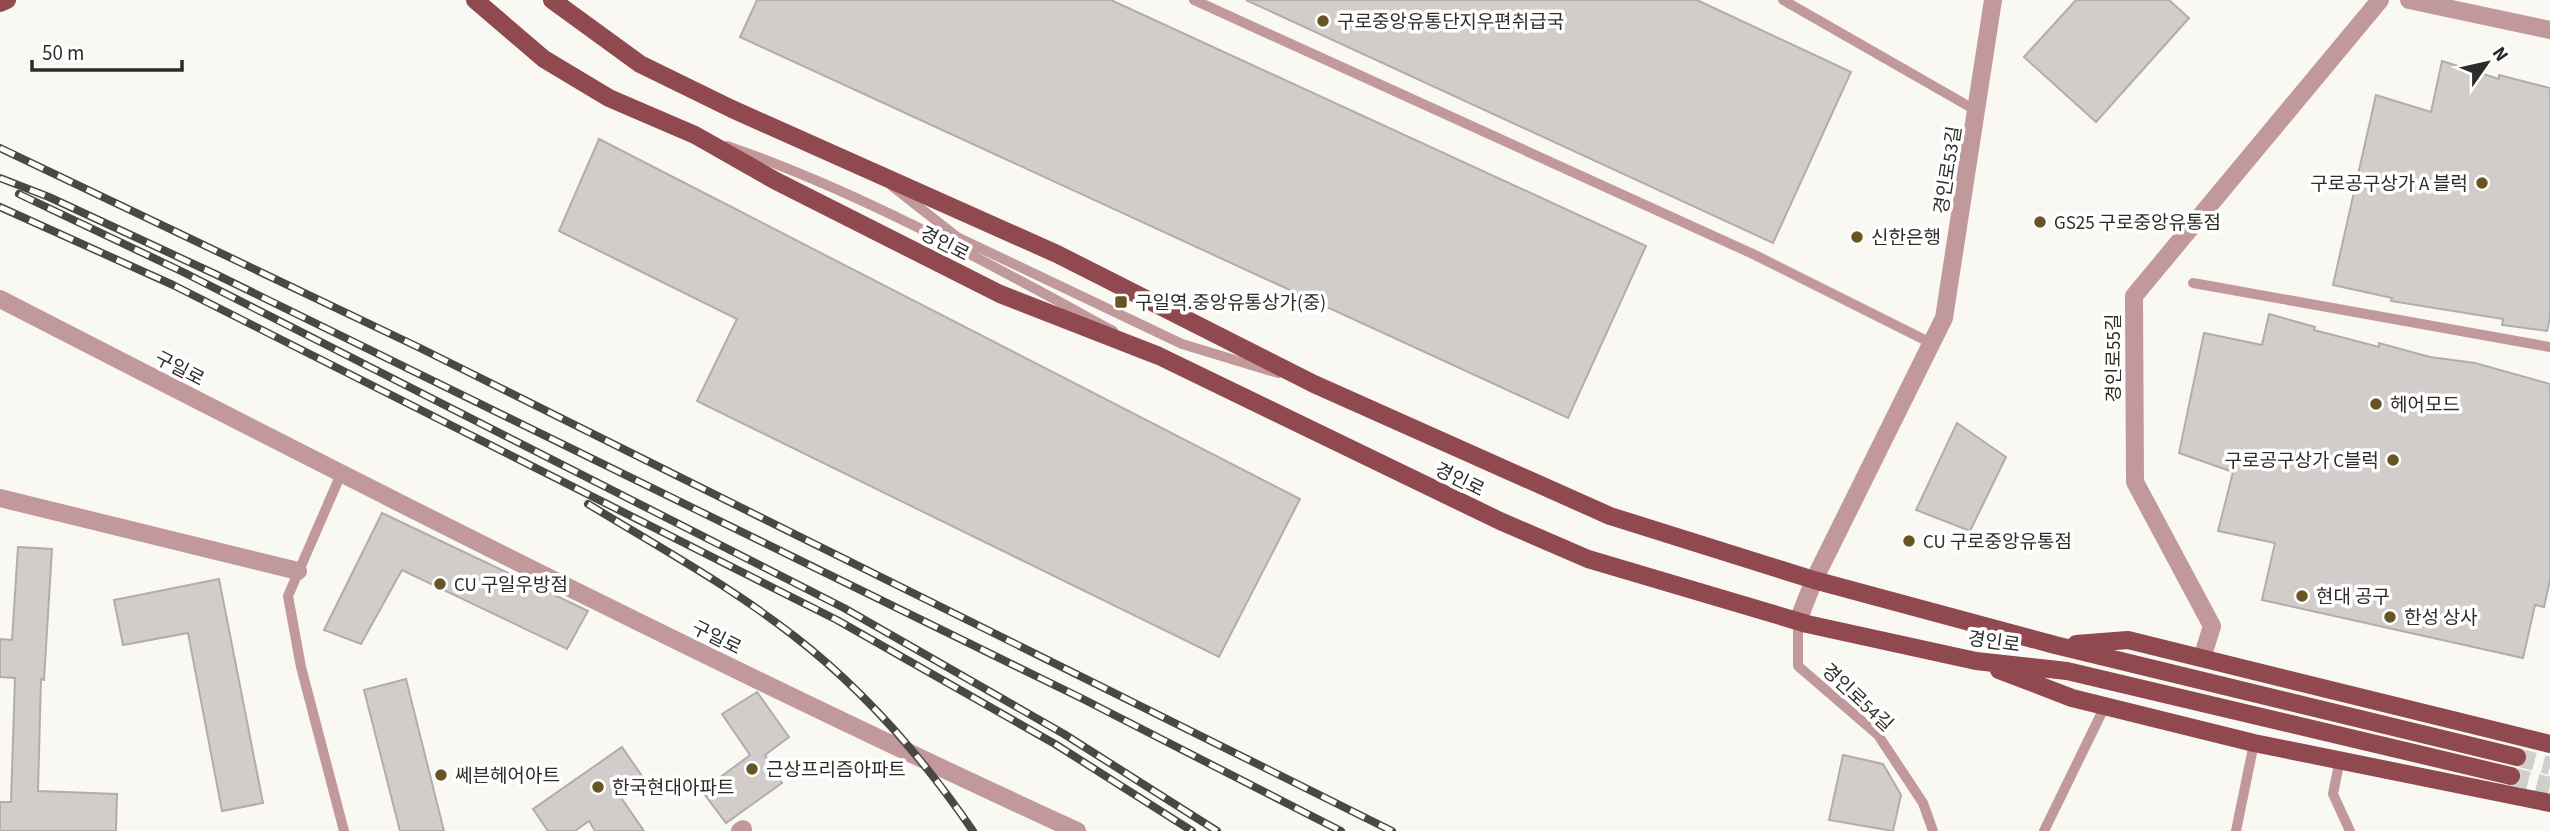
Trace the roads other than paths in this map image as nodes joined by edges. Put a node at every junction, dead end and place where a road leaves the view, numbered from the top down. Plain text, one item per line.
1 (7, 0) edge
2 (475, 0) edge
3 (552, 0) edge
4 (1194, 0) edge
5 (1783, 0) edge
6 (1993, 0) edge
7 (2380, 0) edge
8 (2409, 0) edge
9 (0, 3) edge
10 (2550, 30) edge
11 (1977, 111) junction
12 (879, 176) junction
13 (2193, 283) dead end
14 (0, 299) edge
15 (1933, 344) junction
16 (2550, 347) edge
17 (1314, 384) junction
18 (341, 474) junction
19 (0, 498) edge
20 (298, 571) junction
21 (1814, 579) junction
22 (1798, 621) junction
23 (2055, 645) junction
24 (2202, 659) junction
25 (1976, 661) junction
26 (2105, 706) junction
27 (2254, 743) junction
28 (2550, 744) edge
29 (2517, 757) tunnel mouth
30 (2340, 759) junction
31 (2511, 776) tunnel mouth
32 (2550, 803) edge
33 (344, 831) edge
34 (1077, 831) edge
35 (1933, 831) edge
36 (2044, 831) edge
37 (2236, 831) edge
38 (2350, 831) edge

1 - 9 main road
2 - 22 main road, 경인로
3 - 12 main road, 경인로
4 - 15 lane
5 - 11 lane
6 - 11 street, 경인로53길
7 - 24 street, 경인로55길
8 - 10 street
11 - 15 street, 경인로53길
12 - 17 main road, 경인로
12 - 17 lane
13 - 16 lane
14 - 18 street, 구일로
15 - 21 street, 경인로53길
17 - 21 main road, 경인로
18 - 20 lane
18 - 34 street, 구일로
19 - 20 street
20 - 33 lane
21 - 22 street, 경인로53길
21 - 23 main road, 경인로
22 - 25 main road, 경인로
22 - 35 lane, 경인로54길
23 - 24 main road
23 - 29 main road, 경인로
24 - 28 main road
25 - 26 main road
25 - 31 main road, 경인로
26 - 27 main road
26 - 36 lane
27 - 30 main road
27 - 37 lane
30 - 32 main road
30 - 38 lane

